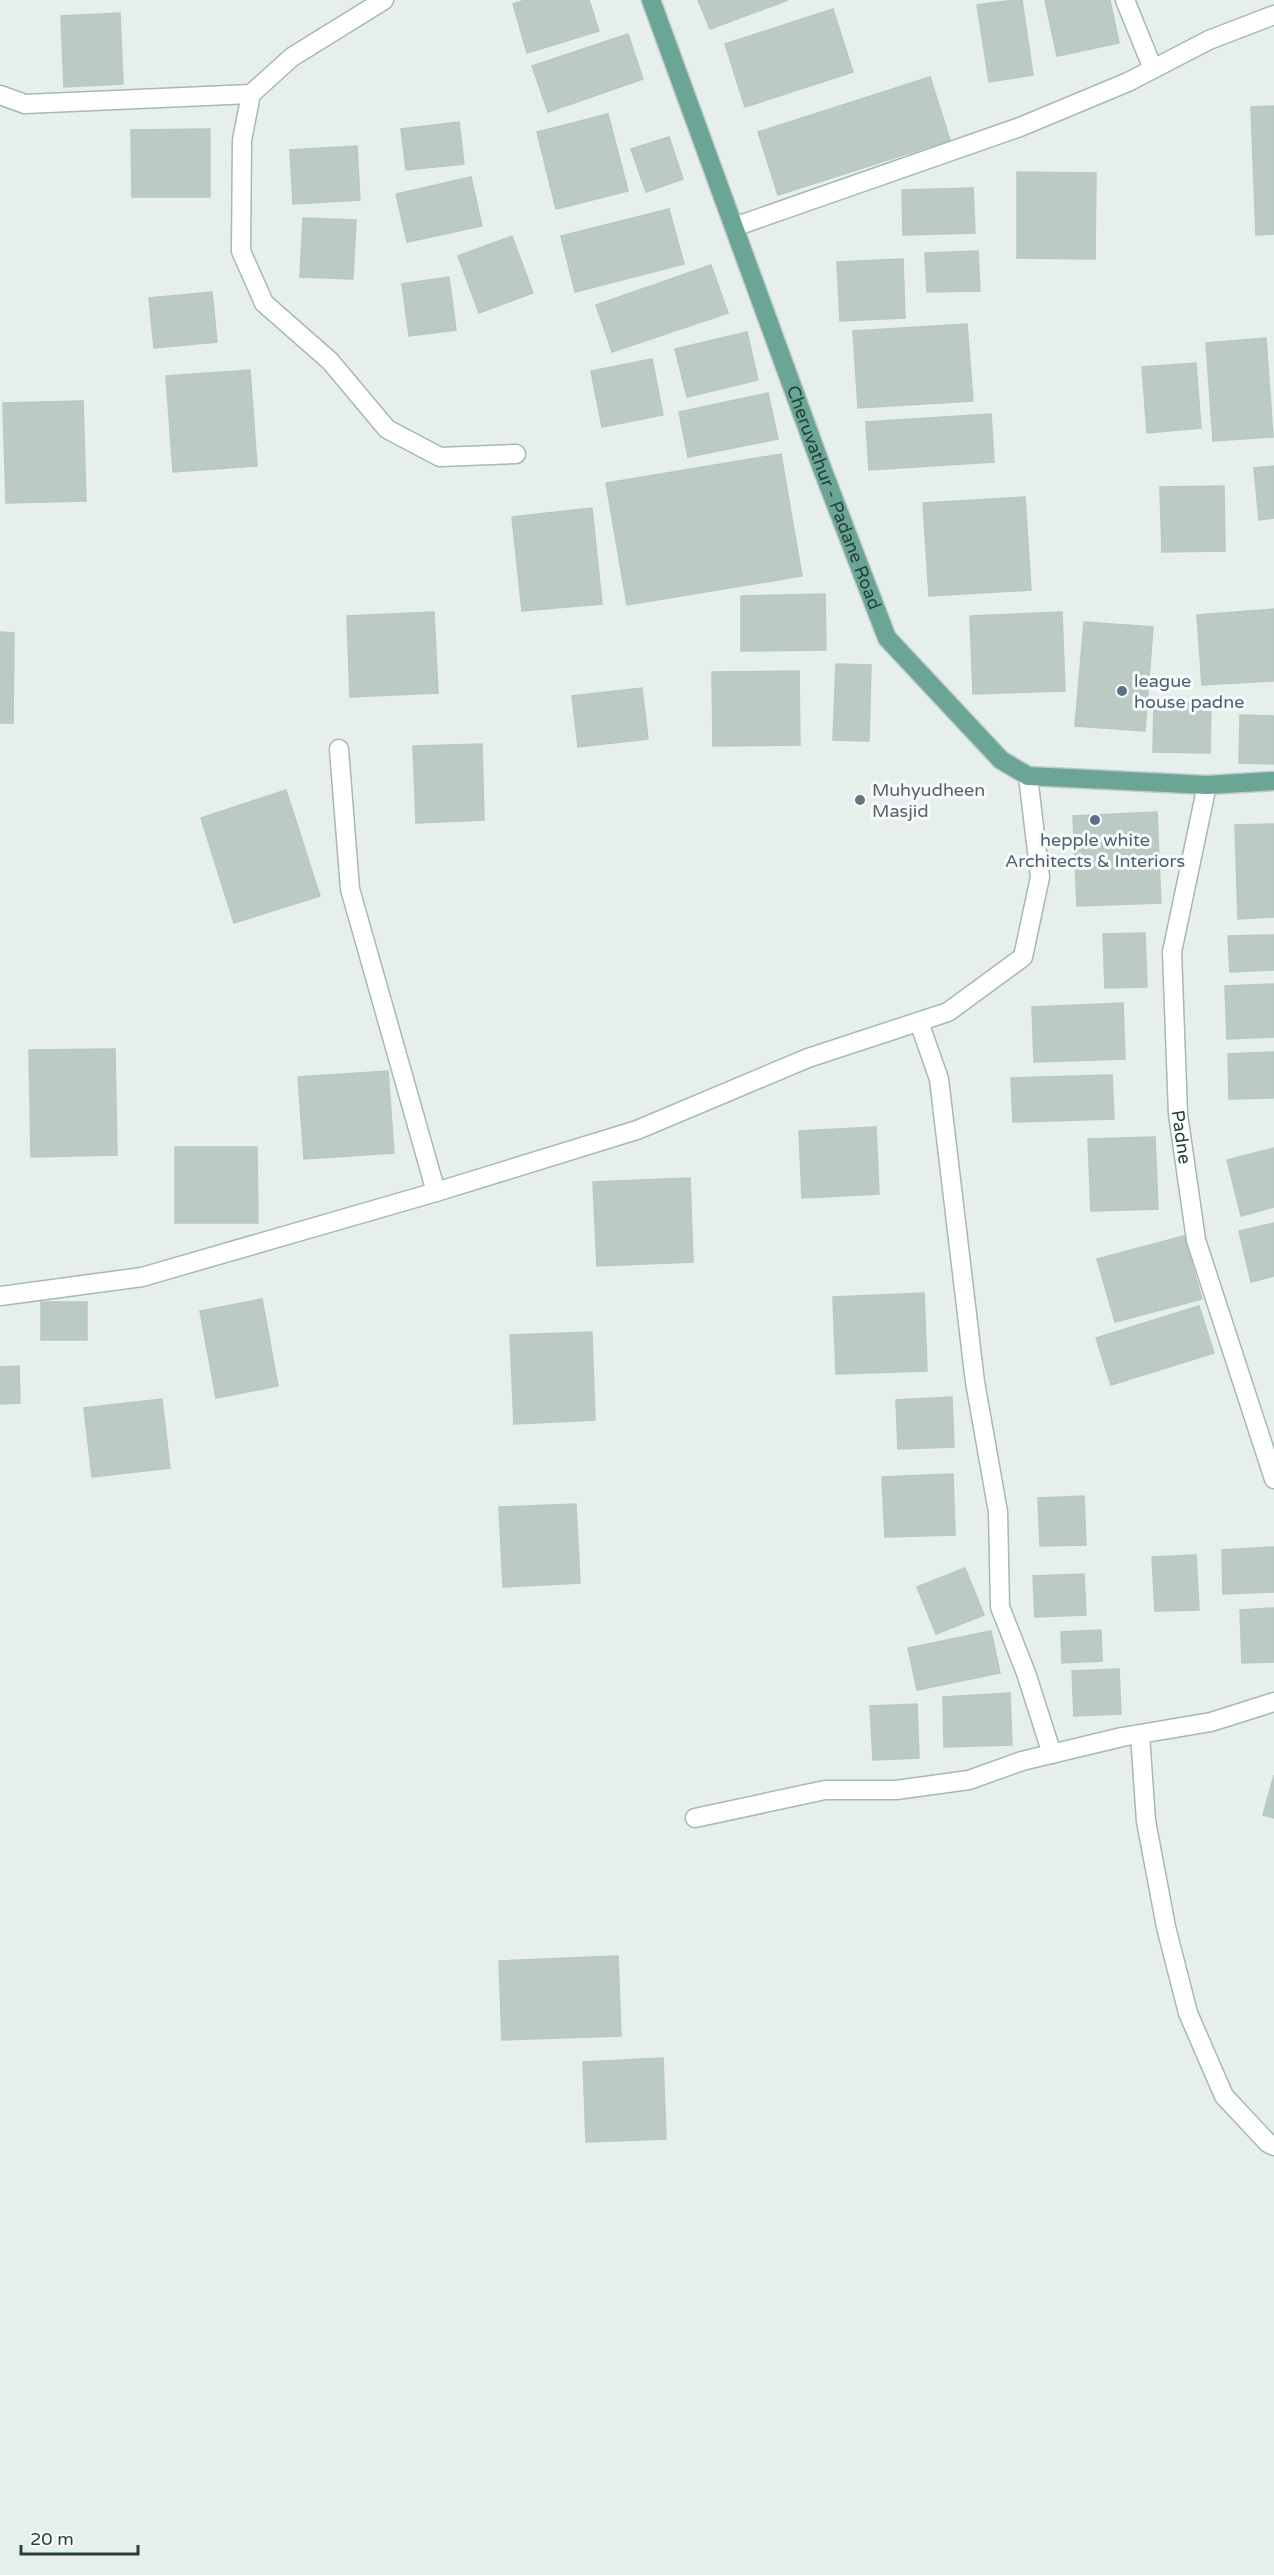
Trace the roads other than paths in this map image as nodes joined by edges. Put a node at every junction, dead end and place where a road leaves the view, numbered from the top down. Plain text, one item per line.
1 (384, 0) edge
2 (651, 0) edge
3 (1125, 0) edge
4 (1274, 15) edge
5 (1153, 69) junction
6 (251, 94) junction
7 (0, 95) edge
8 (734, 227) junction
9 (516, 454) dead end
10 (339, 749) dead end
11 (1028, 776) junction
12 (1274, 781) edge
13 (1207, 785) junction
14 (919, 1022) junction
15 (436, 1192) junction
16 (0, 1296) edge
17 (1274, 1479) edge
18 (1274, 1702) edge
19 (1140, 1735) junction
20 (1052, 1754) junction
21 (695, 1818) dead end
22 (1274, 2146) edge

1 - 6 street
2 - 8 main road, Cheruvathur - Padane Road
3 - 5 street
4 - 5 street
5 - 8 street
6 - 7 street
6 - 9 street
8 - 11 main road, Cheruvathur - Padane Road
10 - 15 street
11 - 13 main road, Cheruvathur - Padane Road
11 - 14 street
12 - 13 main road, Cheruvathur - Padane Road
13 - 17 street, Padne
14 - 15 street
14 - 20 street
15 - 16 street
18 - 19 street
19 - 20 street
19 - 22 street
20 - 21 street

